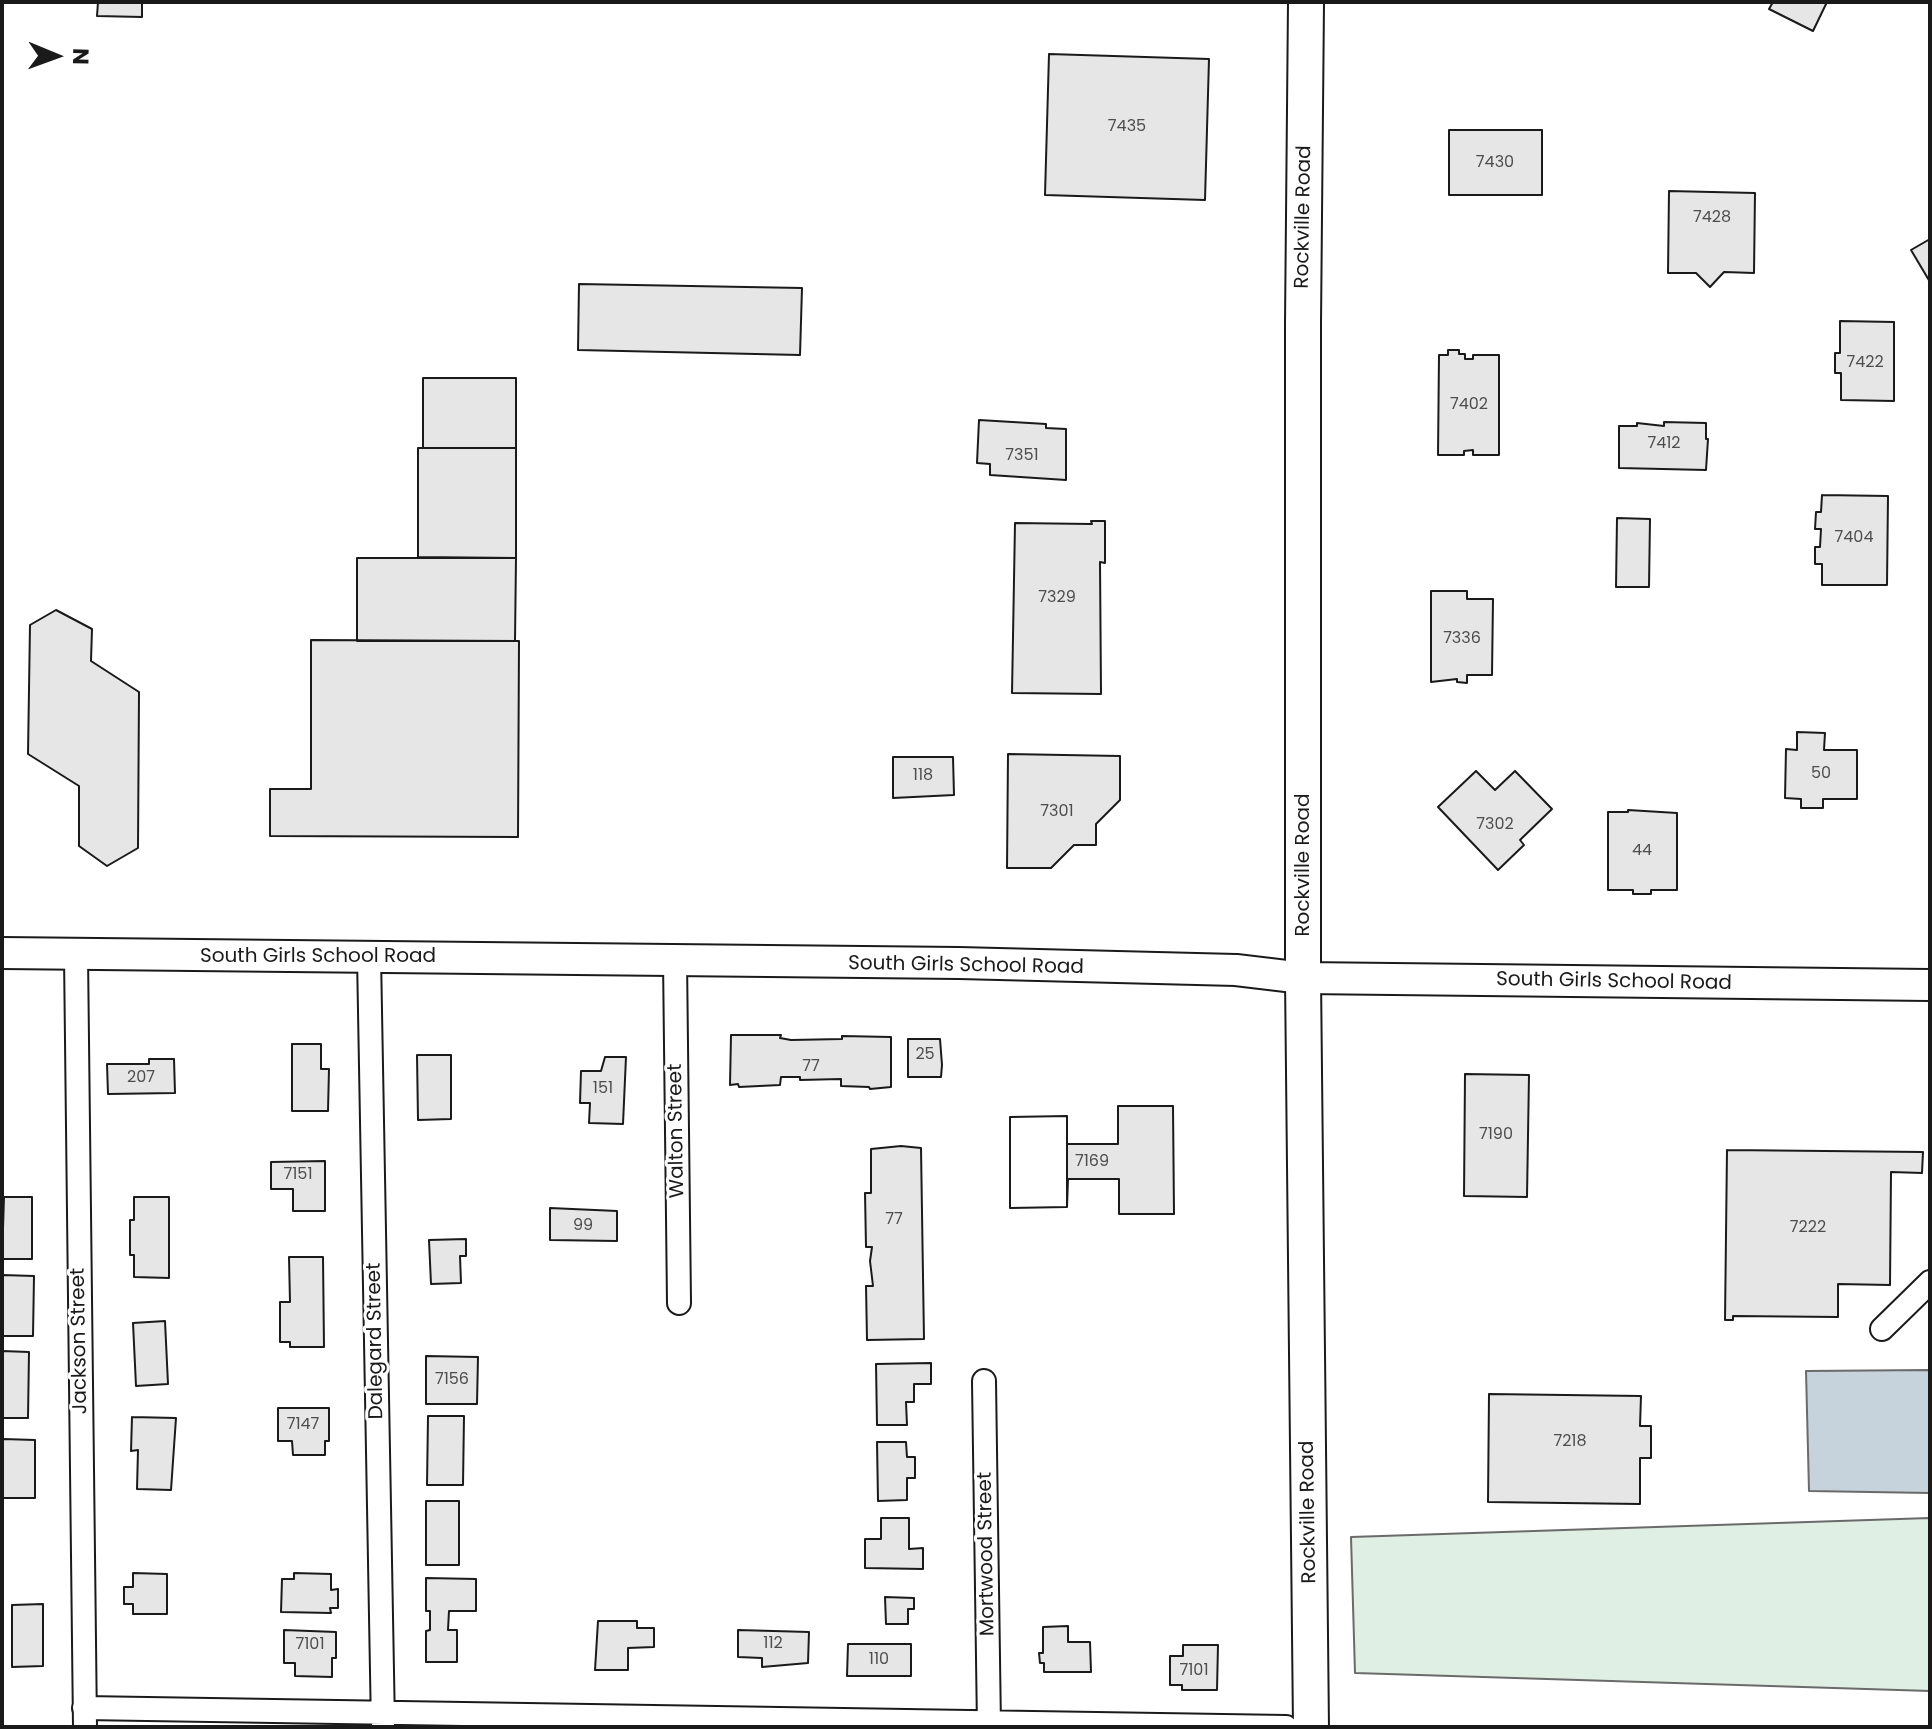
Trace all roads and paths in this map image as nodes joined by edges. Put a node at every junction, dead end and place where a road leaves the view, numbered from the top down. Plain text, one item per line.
1 (1306, 2) edge
2 (2, 953) edge
3 (76, 955) junction
4 (369, 956) junction
5 (675, 959) junction
6 (1303, 978) junction
7 (1930, 985) edge
8 (1930, 1282) edge
9 (679, 1303) dead end
10 (1882, 1329) dead end
11 (984, 1381) dead end
12 (84, 1717) edge
13 (383, 1720) edge
14 (687, 1722) edge
15 (989, 1725) edge
16 (1286, 1727) edge
17 (1311, 1727) edge

1 - 6 main road, Rockville Road
2 - 3 main road, South Girls School Road
3 - 4 main road, South Girls School Road
3 - 12 street, Jackson Street
4 - 5 main road, South Girls School Road
4 - 13 street, Dalegard Street
5 - 6 main road, South Girls School Road
5 - 9 street, Walton Street
6 - 7 main road, South Girls School Road
6 - 17 main road, Rockville Road
8 - 10 street
11 - 15 street, Mortwood Street
12 - 13 street
13 - 14 street
14 - 15 street
15 - 16 street

